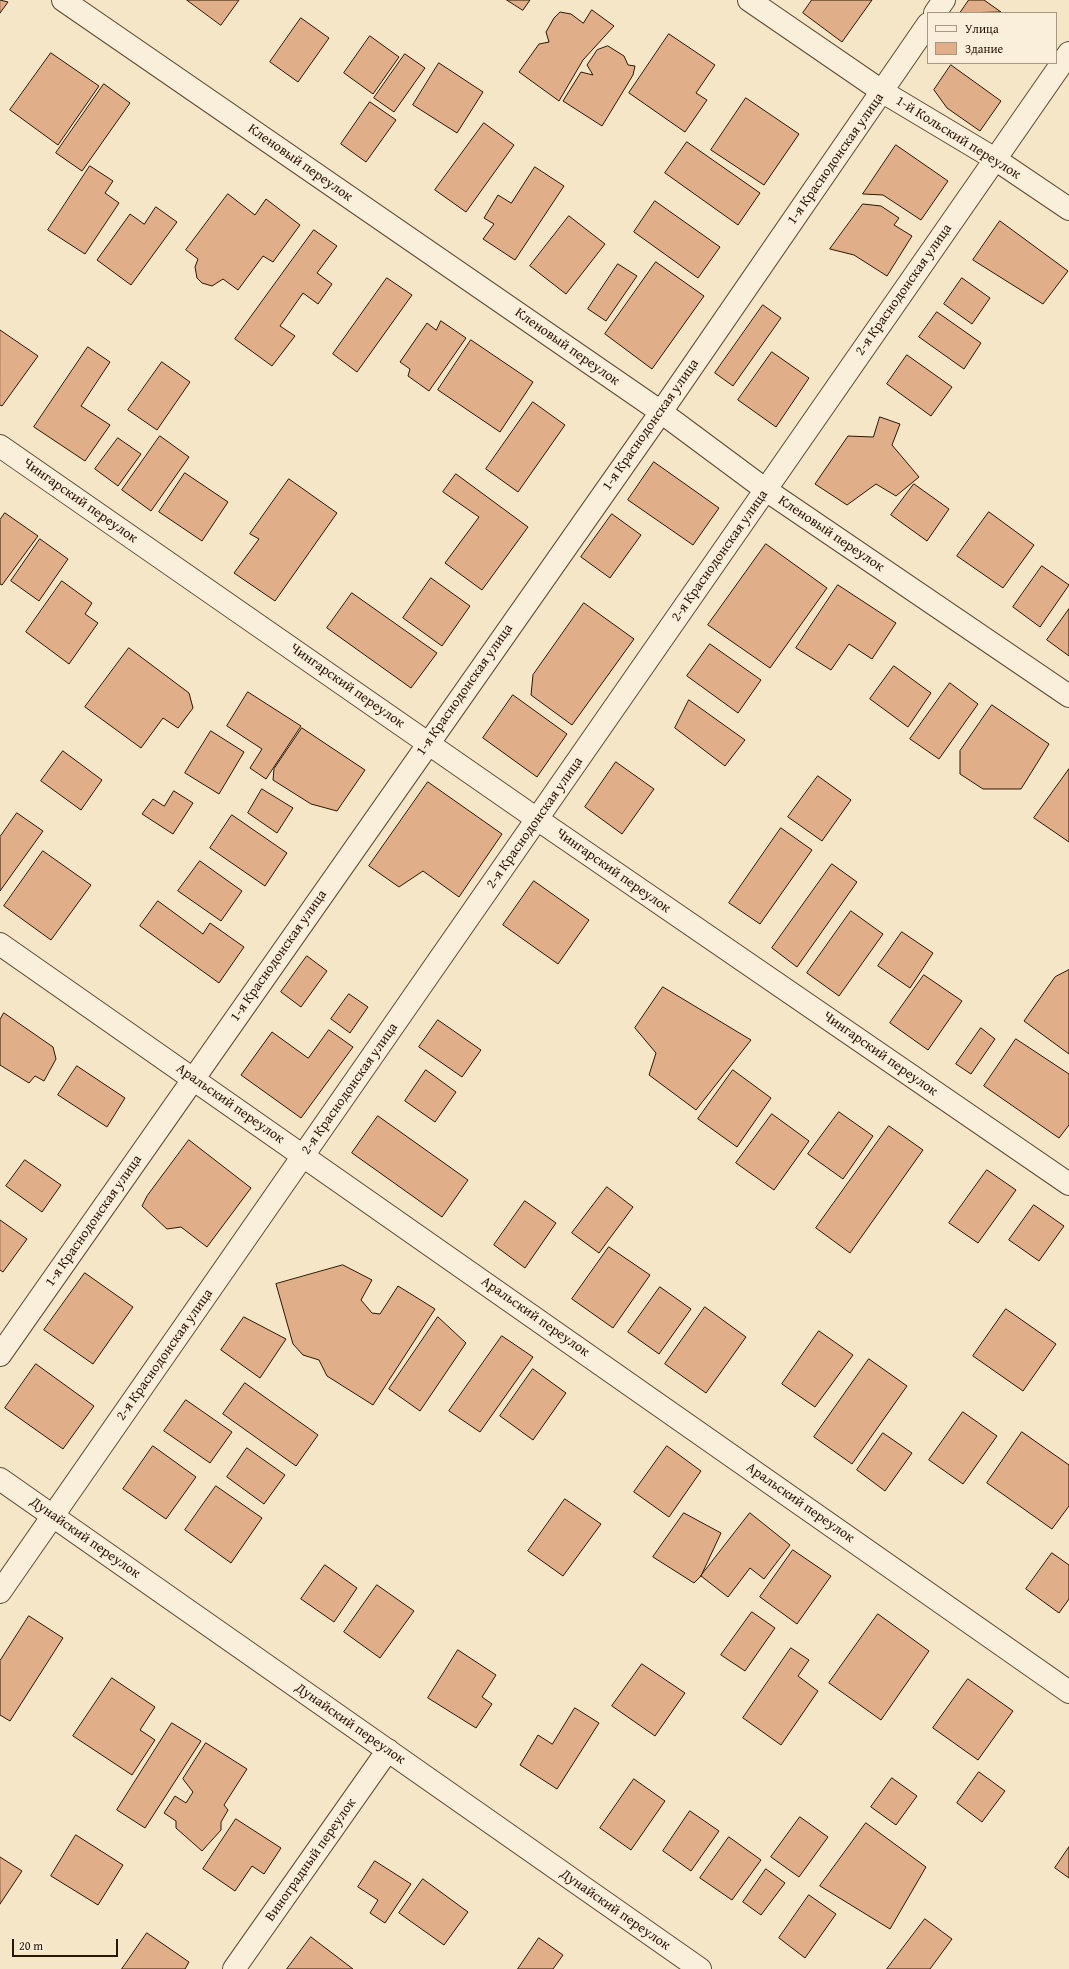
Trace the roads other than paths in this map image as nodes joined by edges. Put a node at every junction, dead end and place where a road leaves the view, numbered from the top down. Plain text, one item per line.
1 (63, 0) edge
2 (749, 0) edge
3 (944, 0) edge
4 (936, 12) edge
5 (927, 26) edge
6 (1069, 53) edge
7 (883, 92) junction
8 (995, 159) junction
9 (1069, 209) edge
10 (660, 412) junction
11 (0, 446) edge
12 (766, 490) junction
13 (1069, 696) edge
14 (428, 743) junction
15 (537, 819) junction
16 (0, 944) edge
17 (194, 1078) junction
18 (304, 1155) junction
19 (1069, 1184) edge
20 (0, 1355) edge
21 (0, 1479) edge
22 (53, 1515) junction
23 (0, 1592) edge
24 (1069, 1692) edge
25 (388, 1750) junction
26 (234, 1969) edge
27 (700, 1969) edge

1 - 10 street, Кленовый переулок
2 - 7 street, 1-й Кольский переулок
3 - 4 street
5 - 7 street, 1-я Краснодонская улица
6 - 8 street, 2-я Краснодонская улица
7 - 8 street, 1-й Кольский переулок
7 - 10 street, 1-я Краснодонская улица
8 - 9 street, 1-й Кольский переулок
8 - 12 street, 2-я Краснодонская улица
10 - 12 street, Кленовый переулок
10 - 14 street, 1-я Краснодонская улица
11 - 14 street, Чингарский переулок
12 - 13 street, Кленовый переулок
12 - 15 street, 2-я Краснодонская улица
14 - 15 street, Чингарский переулок
14 - 17 street, 1-я Краснодонская улица
15 - 18 street, 2-я Краснодонская улица
15 - 19 street, Чингарский переулок
16 - 17 street, Аральский переулок
17 - 18 street, Аральский переулок
17 - 20 street, 1-я Краснодонская улица
18 - 22 street, 2-я Краснодонская улица
18 - 24 street, Аральский переулок
21 - 22 street, Дунайский переулок
22 - 23 street, 2-я Краснодонская улица
22 - 25 street, Дунайский переулок
25 - 26 street, Виноградный переулок
25 - 27 street, Дунайский переулок

